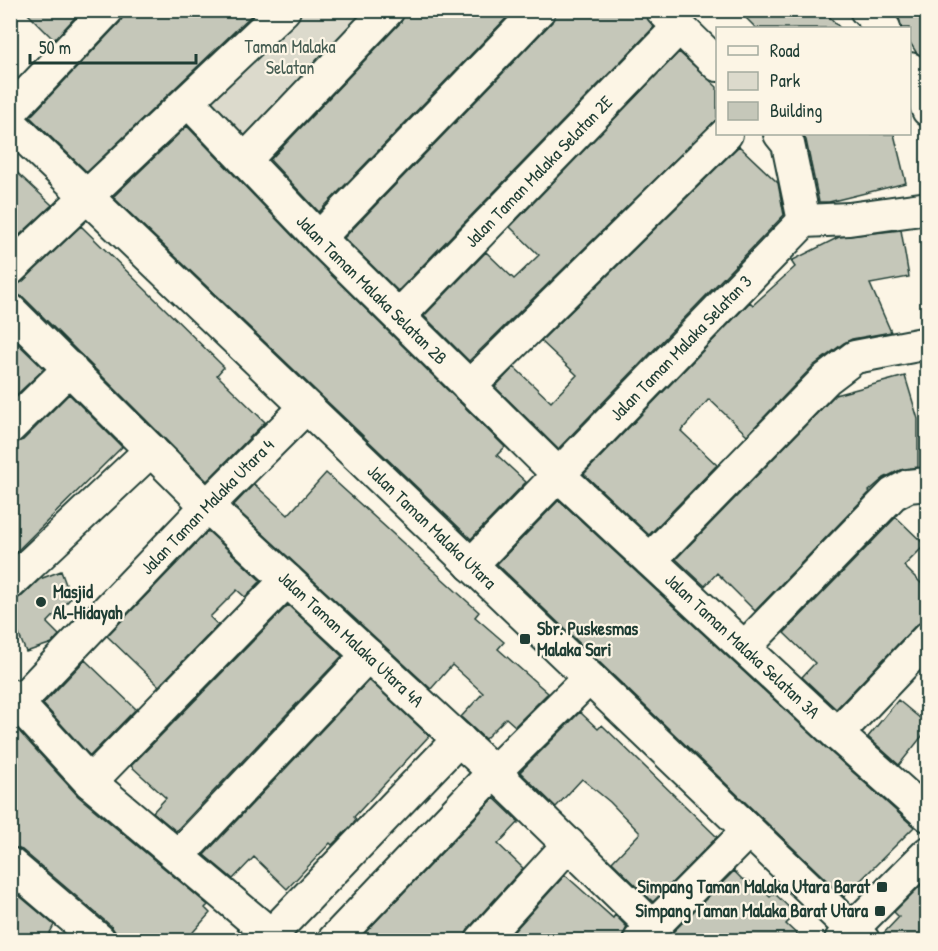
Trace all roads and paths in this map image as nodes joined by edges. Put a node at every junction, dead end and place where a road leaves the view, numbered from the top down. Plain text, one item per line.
1 (107, 10) edge
2 (284, 10) edge
3 (388, 10) edge
4 (539, 10) edge
5 (866, 10) edge
6 (898, 10) edge
7 (671, 19) edge
8 (883, 27) edge
9 (885, 27) edge
10 (716, 64) edge
11 (911, 72) edge
12 (189, 102) junction
13 (927, 110) edge
14 (10, 112) edge
15 (10, 123) edge
16 (725, 135) edge
17 (781, 135) edge
18 (245, 160) junction
19 (88, 197) junction
20 (927, 208) edge
21 (804, 221) junction
22 (319, 238) junction
23 (10, 269) edge
24 (10, 310) edge
25 (399, 316) junction
26 (927, 342) edge
27 (70, 368) junction
28 (469, 387) junction
29 (306, 407) junction
30 (10, 427) edge
31 (151, 450) junction
32 (558, 474) junction
33 (927, 484) edge
34 (207, 506) junction
35 (650, 560) junction
36 (471, 565) junction
37 (286, 580) junction
38 (10, 583) edge
39 (927, 638) edge
40 (745, 647) junction
41 (368, 655) junction
42 (589, 678) junction
43 (13, 704) edge
44 (837, 734) junction
45 (459, 740) junction
46 (494, 772) junction
47 (90, 782) junction
48 (927, 815) edge
49 (748, 831) junction
50 (569, 844) junction
51 (927, 853) edge
52 (178, 855) junction
53 (10, 864) edge
54 (646, 934) edge
55 (852, 937) edge
56 (274, 938) edge
57 (99, 940) edge
58 (334, 940) edge
59 (482, 940) edge

1 - 14 street
2 - 12 street
3 - 18 street
4 - 22 street
5 - 8 street
6 - 9 street
7 - 10 street
7 - 25 street, Jalan Taman Malaka Selatan 2E
11 - 13 street
12 - 18 street, Jalan Taman Malaka Selatan 2B
12 - 19 street
15 - 19 street, Jalan Taman Malaka Utara
16 - 28 street
17 - 21 street
18 - 22 street, Jalan Taman Malaka Selatan 2B
19 - 23 street
19 - 29 street, Jalan Taman Malaka Utara
20 - 21 street
21 - 32 street, Jalan Taman Malaka Selatan 3
22 - 25 street, Jalan Taman Malaka Selatan 2B
24 - 27 street, Jalan Taman Malaka Utara 4A
25 - 28 street, Jalan Taman Malaka Selatan 2B
26 - 35 street
27 - 30 street
27 - 31 street, Jalan Taman Malaka Utara 4A
28 - 32 street, Jalan Taman Malaka Selatan 2B
29 - 34 street, Jalan Taman Malaka Utara 4
29 - 36 street, Jalan Taman Malaka Utara
31 - 34 street, Jalan Taman Malaka Utara 4A
31 - 38 street
32 - 35 street, Jalan Taman Malaka Selatan 3A
32 - 36 street, Jalan Taman Malaka Selatan 3
33 - 40 street
34 - 37 street, Jalan Taman Malaka Utara 4A
34 - 43 street, Jalan Taman Malaka Utara 4
35 - 40 street, Jalan Taman Malaka Selatan 3A
36 - 42 street, Jalan Taman Malaka Utara
37 - 41 street, Jalan Taman Malaka Utara 4A
37 - 47 street
39 - 44 street
40 - 44 street, Jalan Taman Malaka Selatan 3A
41 - 45 street, Jalan Taman Malaka Utara 4A
41 - 52 street
42 - 46 street
42 - 49 street, Jalan Taman Malaka Utara
43 - 47 street
44 - 48 street, Jalan Taman Malaka Selatan 3A
45 - 46 street, Jalan Taman Malaka Utara 4A
45 - 56 street
46 - 50 street, Jalan Taman Malaka Utara 4A
46 - 58 street
47 - 52 street
49 - 54 street
49 - 55 street, Jalan Taman Malaka Utara
50 - 54 street, Jalan Taman Malaka Utara 4A
50 - 59 street
51 - 55 street
52 - 56 street
53 - 57 street

